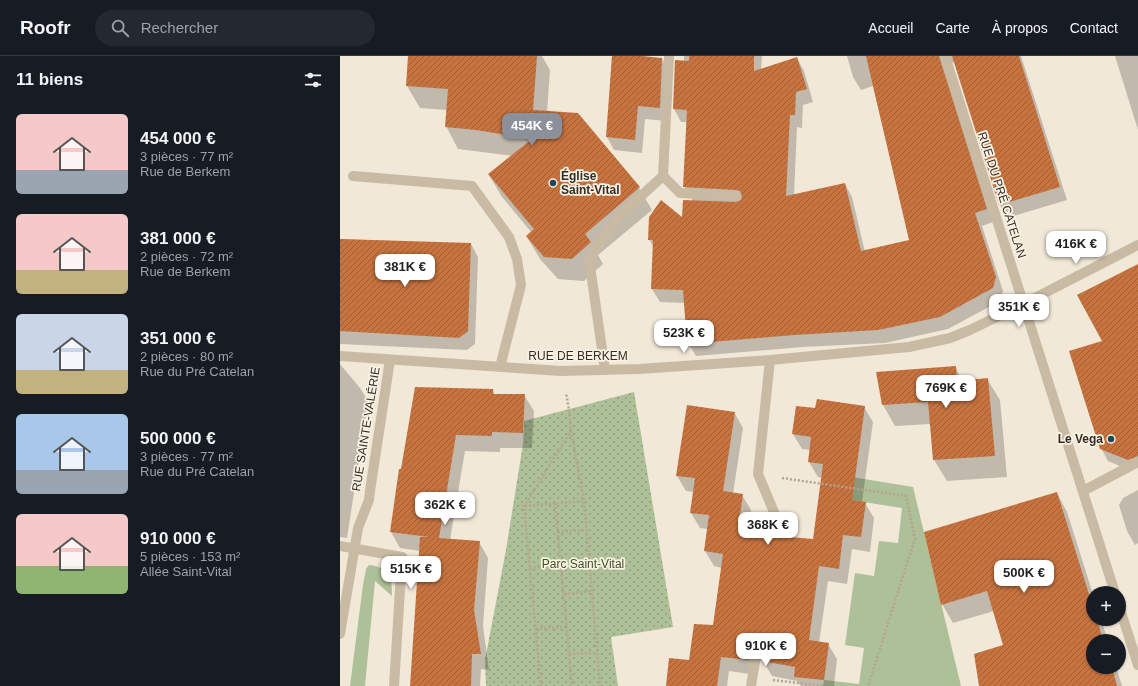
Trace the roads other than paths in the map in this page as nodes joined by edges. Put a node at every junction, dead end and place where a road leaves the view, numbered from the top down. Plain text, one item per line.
1 (669, 56) edge
2 (945, 56) edge
3 (353, 176) dead end
4 (663, 176) junction
5 (736, 196) dead end
6 (1138, 245) edge
7 (1023, 304) junction
8 (340, 356) edge
9 (390, 360) junction
10 (770, 360) junction
11 (500, 367) junction
12 (605, 370) junction
13 (1138, 462) edge
14 (1083, 491) junction
15 (778, 524) dead end
16 (340, 546) edge
17 (354, 549) junction
18 (1113, 586) edge
19 (1125, 626) edge
20 (340, 634) edge
21 (758, 644) dead end
22 (1138, 666) edge
23 (752, 682) edge
24 (394, 686) edge

1 - 4 street
2 - 7 street, RUE DU PRÉ CATELAN
3 - 11 street
4 - 5 street
4 - 12 street
6 - 7 street, RUE DE BERKEM
7 - 10 street, RUE DE BERKEM
7 - 14 street, RUE DU PRÉ CATELAN
8 - 9 street, RUE DE BERKEM
9 - 11 street, RUE DE BERKEM
9 - 17 street, RUE SAINTE-VALÉRIE
10 - 12 street, RUE DE BERKEM
10 - 15 street
11 - 12 street, RUE DE BERKEM
13 - 14 street
14 - 18 street, RUE DU PRÉ CATELAN
16 - 17 street
17 - 20 street, RUE SAINTE-VALÉRIE
17 - 24 street
19 - 22 street
21 - 23 street

